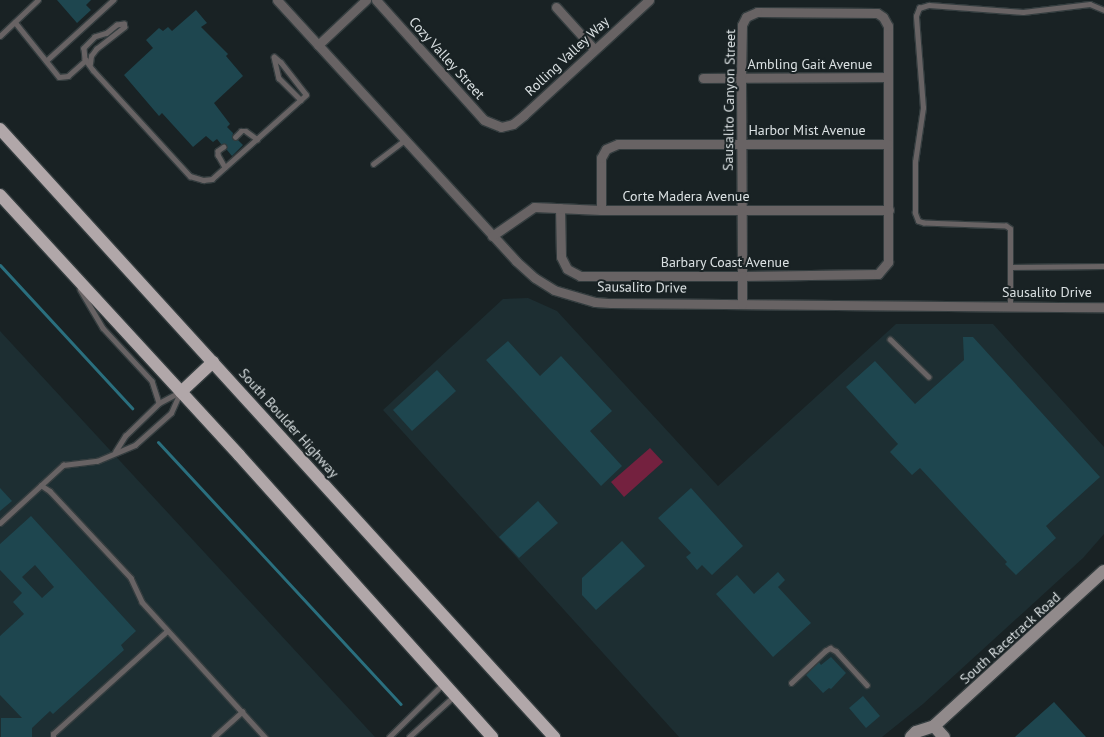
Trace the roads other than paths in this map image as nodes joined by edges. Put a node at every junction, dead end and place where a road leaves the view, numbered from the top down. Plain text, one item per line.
1 (38, 0) edge
2 (113, 0) edge
3 (276, 0) edge
4 (366, 0) edge
5 (376, 0) edge
6 (649, 0) edge
7 (556, 7) dead end
8 (1104, 10) edge
9 (15, 22) junction
10 (0, 36) edge
11 (318, 45) junction
12 (594, 49) junction
13 (46, 61) junction
14 (88, 62) junction
15 (888, 77) junction
16 (703, 78) dead end
17 (741, 78) junction
18 (301, 100) junction
19 (501, 127) joint
20 (0, 129) edge
21 (236, 136) dead end
22 (257, 139) junction
23 (404, 140) junction
24 (742, 144) junction
25 (888, 144) junction
26 (224, 147) dead end
27 (373, 164) dead end
28 (225, 167) junction
29 (0, 196) edge
30 (560, 208) junction
31 (601, 210) junction
32 (742, 210) junction
33 (888, 210) junction
34 (492, 236) junction
35 (1104, 266) edge
36 (1010, 267) junction
37 (67, 269) junction
38 (742, 276) junction
39 (742, 304) junction
40 (1010, 307) junction
41 (1104, 307) edge
42 (890, 340) dead end
43 (213, 362) junction
44 (929, 377) dead end
45 (181, 392) junction
46 (158, 402) junction
47 (114, 453) junction
48 (41, 485) junction
49 (0, 523) edge
50 (1104, 571) edge
51 (168, 631) junction
52 (444, 683) junction
53 (790, 683) dead end
54 (867, 685) dead end
55 (455, 696) junction
56 (242, 712) junction
57 (934, 732) edge
58 (53, 737) edge
59 (214, 737) edge
60 (265, 737) edge
61 (389, 737) edge
62 (409, 737) edge
63 (492, 737) edge
64 (554, 737) edge
65 (911, 737) edge
66 (944, 737) edge

1 - 9 lane
2 - 13 lane
3 - 11 street, Sausalito Drive
4 - 11 street
5 - 19 street, Cozy Valley Street
6 - 12 street, Rolling Valley Way
7 - 12 street
8 - 36 lane
9 - 10 lane
9 - 13 lane
11 - 23 street, Sausalito Drive
12 - 19 street, Rolling Valley Way
13 - 14 lane
14 - 14 lane
14 - 28 lane
15 - 17 street, Ambling Gait Avenue
15 - 17 street, Sausalito Canyon Street
15 - 25 street
16 - 17 street, Ambling Gait Avenue
17 - 24 street, Sausalito Canyon Street
18 - 18 lane
18 - 22 lane
20 - 43 main road, South Boulder Highway
21 - 22 lane
22 - 28 lane
23 - 27 lane
23 - 34 street, Sausalito Drive
24 - 25 street, Harbor Mist Avenue
24 - 31 street, Harbor Mist Avenue
24 - 32 street, Sausalito Canyon Street
25 - 33 street
26 - 28 lane
29 - 37 main road
30 - 31 street, Corte Madera Avenue
30 - 34 street, Corte Madera Avenue
30 - 38 street, Barbary Coast Avenue
31 - 32 street, Corte Madera Avenue
32 - 33 street, Corte Madera Avenue
32 - 38 street, Sausalito Canyon Street
33 - 38 street, Barbary Coast Avenue
34 - 39 street, Sausalito Drive
35 - 36 lane
36 - 40 lane
37 - 45 main road
37 - 46 lane
38 - 39 street, Sausalito Canyon Street
39 - 40 street, Sausalito Drive
40 - 41 street, Sausalito Drive
42 - 44 lane
43 - 45 main road
43 - 64 main road, South Boulder Highway
45 - 46 lane
45 - 47 lane
45 - 52 main road
46 - 47 lane
47 - 48 lane
48 - 49 lane
48 - 51 lane
50 - 57 main road, South Racetrack Road
51 - 56 lane
51 - 58 lane
52 - 55 main road
52 - 61 lane
53 - 54 lane
55 - 62 lane
55 - 63 main road
56 - 59 lane
56 - 60 lane
57 - 65 main road, South Racetrack Road
57 - 66 main road

